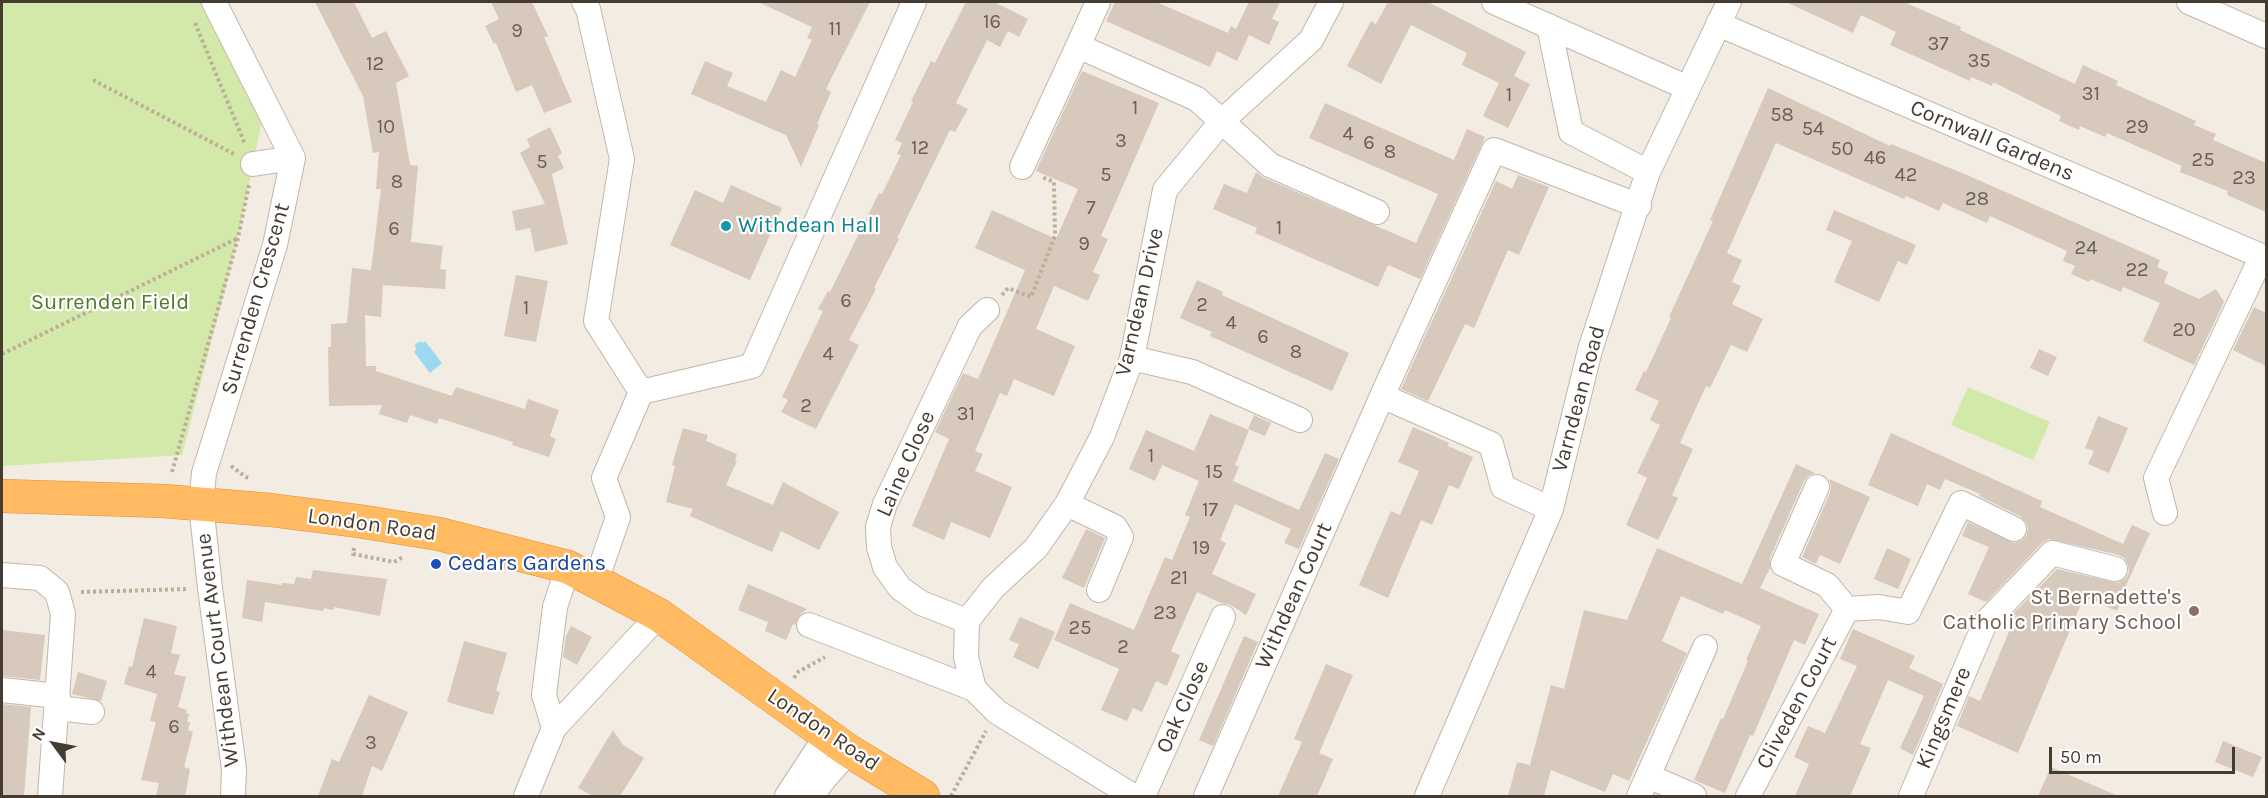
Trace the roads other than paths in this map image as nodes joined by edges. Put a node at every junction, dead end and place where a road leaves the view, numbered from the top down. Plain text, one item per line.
1 (214, 2) edge
2 (584, 2) edge
3 (914, 2) edge
4 (1098, 2) edge
5 (1330, 2) edge
6 (1494, 2) edge
7 (1729, 2) edge
8 (2189, 2) edge
9 (1718, 24) junction
10 (1549, 26) junction
11 (2266, 36) edge
12 (1078, 46) junction
13 (1688, 88) junction
14 (1222, 121) junction
15 (293, 158) junction
16 (253, 164) road end
17 (1022, 167) road end
18 (1648, 172) junction
19 (1639, 206) junction
20 (1377, 212) dead end
21 (2264, 257) edge
22 (987, 310) road end
23 (1132, 358) junction
24 (641, 392) junction
25 (1382, 396) junction
26 (1300, 420) dead end
27 (1817, 488) dead end
28 (2, 496) edge
29 (201, 504) junction
30 (1067, 504) junction
31 (1551, 509) junction
32 (2165, 513) dead end
33 (2014, 529) dead end
34 (2115, 569) dead end
35 (582, 574) junction
36 (2, 575) edge
37 (1099, 590) dead end
38 (1847, 609) junction
39 (658, 615) junction
40 (1223, 617) dead end
41 (967, 621) junction
42 (809, 625) dead end
43 (1705, 647) dead end
44 (974, 689) junction
45 (2, 690) edge
46 (58, 702) junction
47 (92, 712) dead end
48 (554, 728) junction
49 (838, 743) junction
50 (1643, 786) edge
51 (50, 796) edge
52 (233, 796) edge
53 (526, 796) edge
54 (787, 796) edge
55 (812, 796) edge
56 (923, 796) edge
57 (1133, 796) edge
58 (1143, 796) edge
59 (1206, 796) edge
60 (1426, 796) edge
61 (1694, 796) edge
62 (1748, 796) edge
63 (1911, 796) edge

1 - 15 street
2 - 24 street
3 - 24 street
4 - 12 street
5 - 14 street, Varndean Drive
6 - 10 street
7 - 9 street, Varndean Road
8 - 11 street
9 - 13 street, Varndean Road
9 - 21 street, Cornwall Gardens
10 - 13 street
10 - 18 street
12 - 14 street
12 - 17 street
13 - 18 street, Varndean Road
14 - 20 street
14 - 23 street, Varndean Drive
15 - 16 street
15 - 29 street, Surrenden Crescent
18 - 19 street, Varndean Road
19 - 25 street, Withdean Court
19 - 31 street, Varndean Road
21 - 32 street
22 - 41 street, Laine Close
23 - 26 street
23 - 30 street, Varndean Drive
24 - 35 street
25 - 31 street
25 - 59 street, Withdean Court
27 - 38 street, Cliveden Court
28 - 29 highway, London Road
29 - 35 highway, London Road
29 - 52 street, Withdean Court Avenue
30 - 37 street
30 - 41 street, Varndean Drive
31 - 60 street, Varndean Road
33 - 38 street, Cliveden Court
34 - 63 street, Kingsmere
35 - 39 highway, London Road
35 - 48 street
36 - 46 street
38 - 62 street, Cliveden Court
39 - 48 street
39 - 49 highway, London Road
40 - 58 street, Oak Close
41 - 44 street
42 - 44 street
43 - 50 street
44 - 57 street
45 - 46 street
46 - 47 street
46 - 51 street
48 - 53 street
49 - 54 street
49 - 55 street
49 - 56 highway, London Road
50 - 61 street

